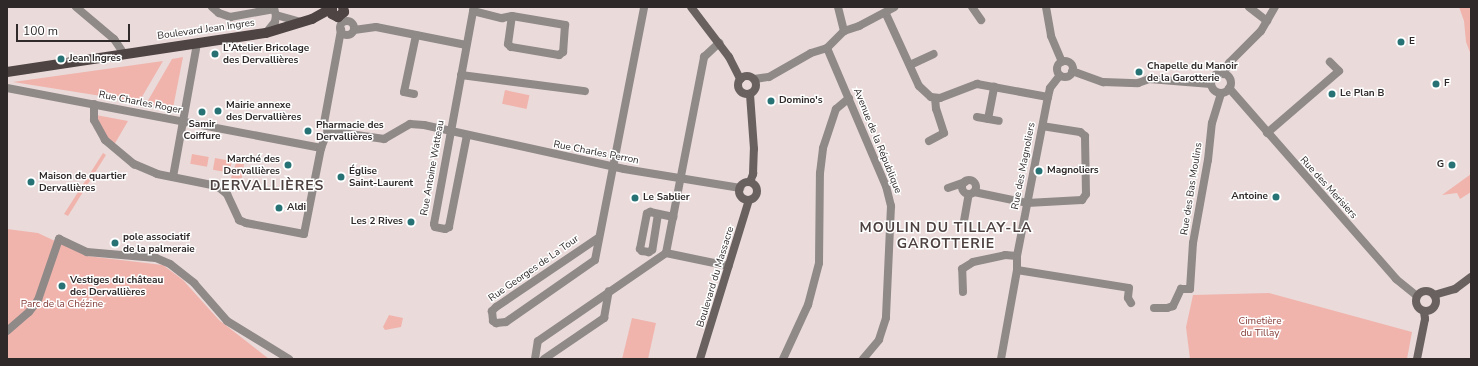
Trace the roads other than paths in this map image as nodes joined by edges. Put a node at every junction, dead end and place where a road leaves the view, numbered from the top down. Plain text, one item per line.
1 (76, 7) edge
2 (212, 7) edge
3 (644, 7) edge
4 (691, 7) edge
5 (838, 7) edge
6 (894, 7) edge
7 (972, 7) edge
8 (1046, 7) edge
9 (1249, 7) edge
10 (1275, 7) edge
11 (473, 9) edge
12 (275, 10) edge
13 (886, 14) junction
14 (512, 16) junction
15 (343, 18) edge
16 (981, 20) dead end
17 (308, 21) junction
18 (1267, 21) junction
19 (844, 30) junction
20 (266, 33) junction
21 (416, 35) junction
22 (196, 43) junction
23 (719, 43) junction
24 (466, 45) junction
25 (827, 48) junction
26 (124, 54) junction
27 (934, 54) dead end
28 (1062, 62) junction
29 (1330, 62) dead end
30 (910, 65) junction
31 (1072, 71) junction
32 (7, 72) edge
33 (1223, 74) junction
34 (461, 75) junction
35 (1060, 75) junction
36 (740, 79) junction
37 (754, 79) junction
38 (1211, 84) junction
39 (994, 87) junction
40 (7, 88) edge
41 (1229, 88) junction
42 (585, 91) dead end
43 (1220, 93) junction
44 (414, 94) dead end
45 (750, 94) junction
46 (1048, 97) junction
47 (849, 98) junction
48 (935, 98) junction
49 (94, 104) junction
50 (977, 117) dead end
51 (988, 119) junction
52 (182, 121) junction
53 (999, 121) dead end
54 (1043, 126) junction
55 (450, 130) junction
56 (328, 131) junction
57 (1267, 133) junction
58 (467, 135) junction
59 (929, 141) dead end
60 (321, 148) junction
61 (613, 166) junction
62 (173, 177) junction
63 (680, 178) junction
64 (750, 182) junction
65 (740, 188) junction
66 (948, 188) dead end
67 (972, 193) junction
68 (749, 200) junction
69 (1026, 203) junction
70 (658, 214) dead end
71 (673, 217) junction
72 (964, 221) dead end
73 (598, 238) junction
74 (666, 253) junction
75 (1017, 256) junction
76 (729, 266) junction
77 (1017, 270) junction
78 (1471, 277) edge
79 (609, 292) junction
80 (963, 292) dead end
81 (1434, 295) junction
82 (1416, 296) junction
83 (1131, 304) dead end
84 (1154, 308) dead end
85 (1424, 312) junction
86 (7, 331) edge
87 (289, 359) edge
88 (535, 359) edge
89 (544, 359) edge
90 (700, 359) edge
91 (783, 359) edge
92 (863, 359) edge
93 (1002, 359) edge
94 (1417, 359) edge

1 - 26 street
2 - 12 street
3 - 61 street, Rue Georges de La Tour
4 - 23 main road
5 - 19 street
6 - 13 street
7 - 16 street
8 - 28 street
9 - 18 street
10 - 18 street
11 - 14 street
11 - 24 street, Rue Antoine Watteau
12 - 17 street
12 - 20 street
13 - 19 street
13 - 30 street
14 - 14 street
15 - 17 main road, Boulevard Jean Ingres
15 - 21 street
15 - 56 street
17 - 20 main road, Boulevard Jean Ingres
18 - 33 street
19 - 25 street
20 - 22 main road, Boulevard Jean Ingres
21 - 24 street
21 - 44 street
22 - 26 main road, Boulevard Jean Ingres
22 - 52 street
23 - 36 main road
23 - 63 street
24 - 34 street, Rue Antoine Watteau
25 - 37 street
25 - 47 street, Avenue de la République
26 - 32 main road, Boulevard Jean Ingres
27 - 30 street
28 - 31 street
28 - 35 street
29 - 57 street
30 - 48 street
31 - 35 street
31 - 38 street
33 - 38 street
33 - 41 street
34 - 42 street
34 - 55 street, Rue Antoine Watteau
35 - 46 street, Rue des Magnoliers
36 - 37 main road
36 - 45 main road
37 - 45 main road
38 - 43 street
39 - 46 street
39 - 48 street
39 - 51 street
40 - 49 street, Rue Charles Roger
41 - 43 street
41 - 57 street, Rue des Merisiers
43 - 84 street, Rue des Bas Moulins
45 - 64 main road
46 - 54 street, Rue des Magnoliers
47 - 91 street
47 - 92 street, Avenue de la République
48 - 59 street
49 - 52 street, Rue Charles Roger
49 - 62 street
50 - 51 street
51 - 53 street
52 - 60 street, Rue Charles Roger
52 - 62 street
54 - 69 street, Rue des Magnoliers
54 - 69 street
55 - 56 street, Rue Charles Perron
55 - 58 street, Rue Charles Perron
55 - 58 street, Rue Antoine Watteau
56 - 60 street
57 - 82 street, Rue des Merisiers
58 - 61 street, Rue Charles Perron
60 - 62 street
61 - 63 street, Rue Charles Perron
61 - 73 street, Rue Georges de La Tour
63 - 65 street, Rue Charles Perron
63 - 71 street
64 - 65 main road
64 - 68 main road
65 - 68 main road
66 - 67 street
67 - 69 street
67 - 72 street
68 - 76 main road, Boulevard du Massacre
69 - 75 street, Rue des Magnoliers
70 - 71 street
71 - 74 street
73 - 73 street, Rue Georges de La Tour
74 - 76 street
74 - 79 street
75 - 77 street, Rue des Magnoliers
75 - 80 street
76 - 90 main road, Boulevard du Massacre
77 - 83 street
77 - 93 street, Rue des Magnoliers
78 - 81 main road
79 - 88 street
79 - 89 street
81 - 82 main road
81 - 85 main road
82 - 85 main road
85 - 94 main road
86 - 87 street

